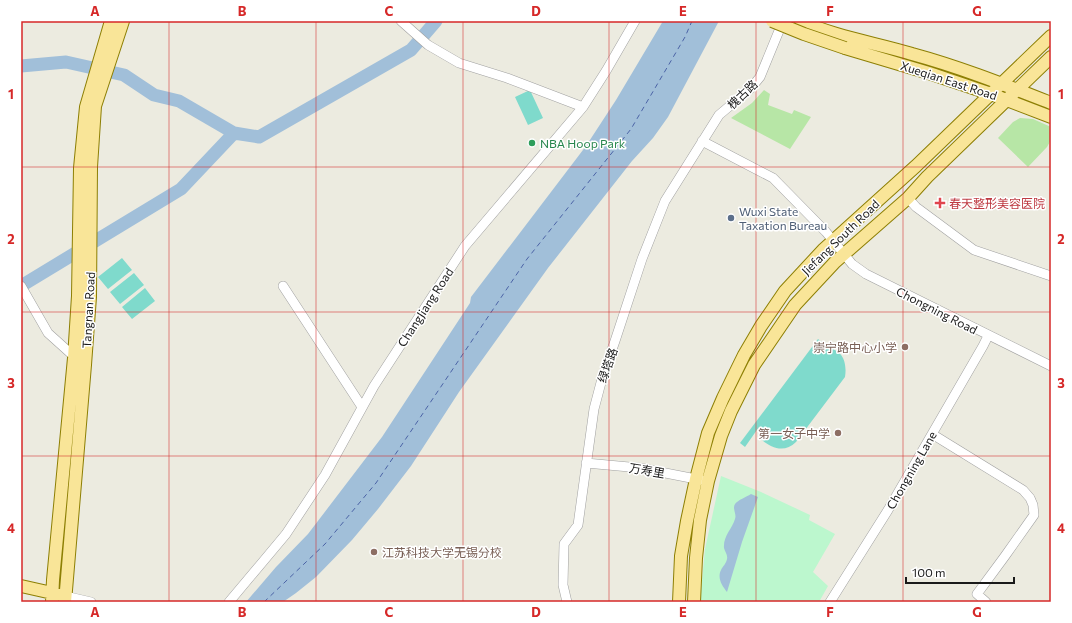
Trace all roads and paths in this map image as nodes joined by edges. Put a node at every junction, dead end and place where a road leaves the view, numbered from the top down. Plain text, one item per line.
1 (111, 21) edge
2 (123, 21) edge
3 (401, 21) edge
4 (635, 21) edge
5 (772, 21) edge
6 (783, 21) edge
7 (801, 21) edge
8 (1051, 36) edge
9 (847, 42) junction
10 (110, 44) junction
11 (1051, 57) edge
12 (1002, 84) junction
13 (1018, 90) junction
14 (991, 94) junction
15 (94, 95) junction
16 (1008, 100) junction
17 (1051, 103) edge
18 (583, 106) junction
19 (1051, 117) edge
20 (702, 141) junction
21 (908, 198) junction
22 (833, 241) junction
23 (844, 254) junction
24 (1051, 276) edge
25 (283, 286) dead end
26 (23, 290) edge
27 (988, 336) junction
28 (74, 358) junction
29 (85, 364) junction
30 (1051, 366) edge
31 (362, 407) junction
32 (932, 434) junction
33 (586, 463) junction
34 (696, 479) junction
35 (708, 482) junction
36 (21, 586) edge
37 (53, 598) edge
38 (65, 599) edge
39 (91, 602) edge
40 (229, 602) edge
41 (566, 602) edge
42 (679, 602) edge
43 (694, 602) edge
44 (830, 602) edge
45 (986, 602) edge

1 - 10 main road, Tangnan Road
2 - 10 main road, Tangnan Road
3 - 18 street
4 - 18 street, ChangJiang Road
5 - 9 main road, bridge
6 - 20 street, 槐古路
7 - 9 main road
8 - 12 main road, Jiefang South Road
9 - 12 main road, Xueqian East Road
9 - 14 main road, Xueqian East Road
10 - 15 main road, Tangnan Road
11 - 13 main road, Jiefang South Road
12 - 13 main road, Xueqian East Road
12 - 14 main road, Jiefang South Road
13 - 16 main road, Jiefang South Road
13 - 17 main road, Xueqian East Road
14 - 16 main road, Xueqian East Road
14 - 22 main road, Jiefang South Road
15 - 28 main road, Tangnan Road
15 - 29 main road, Tangnan Road
16 - 19 main road, Xueqian East Road
16 - 21 main road, Jiefang South Road
18 - 31 street, ChangJiang Road
20 - 22 street, Chongning Road
20 - 33 street, 绿塔路
21 - 23 main road, Jiefang South Road
21 - 24 street
22 - 23 street, Chongning Road
22 - 34 main road, Jiefang South Road
23 - 27 street, Chongning Road
23 - 35 main road, Jiefang South Road
25 - 31 street
26 - 28 street
27 - 30 street, Chongning Road
27 - 32 street, Chongning Lane
28 - 29 street
28 - 37 main road, Tangnan Road
29 - 38 main road, Tangnan Road
31 - 40 street, ChangJiang Road
32 - 44 street, Chongning Lane
32 - 45 street
33 - 34 street, 万寿里
33 - 41 street, 绿塔路
34 - 35 street, 万寿里
34 - 42 main road, Jiefang South Road
35 - 43 main road, Jiefang South Road
36 - 37 main road
37 - 38 main road
38 - 39 street

